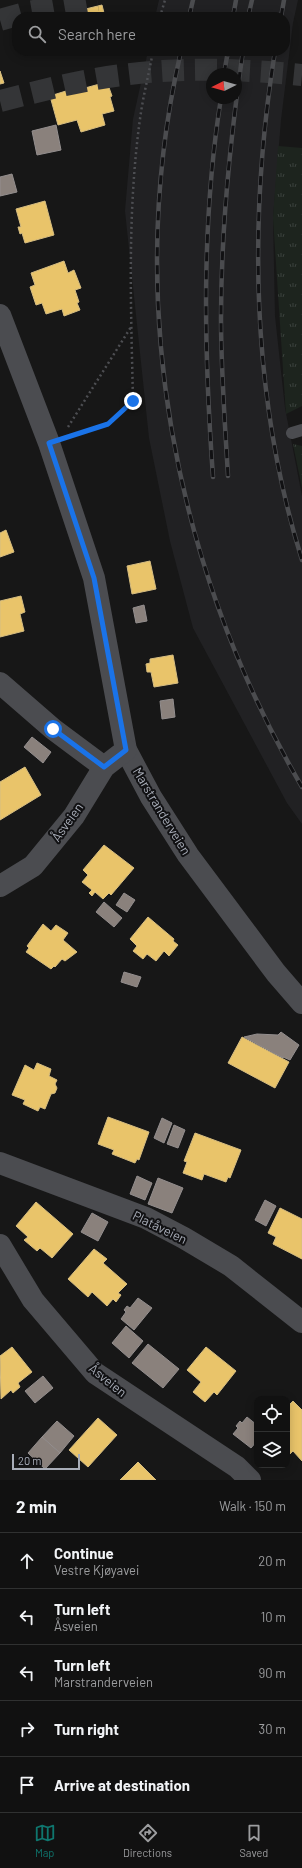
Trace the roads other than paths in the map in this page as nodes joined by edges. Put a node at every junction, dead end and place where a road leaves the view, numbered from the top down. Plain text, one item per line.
1 (0, 315) edge
2 (0, 683) edge
3 (126, 750) junction
4 (104, 767) junction
5 (0, 886) edge
6 (302, 1003) edge
7 (0, 1163) edge
8 (0, 1245) edge
9 (302, 1322) edge
10 (250, 1480) edge

1 - 3 street, Marstranderveien
2 - 4 street
3 - 4 street, Åsveien
3 - 6 street, Marstranderveien
4 - 5 street, Åsveien
7 - 9 street, Platåveien
8 - 10 street, Åsveien

